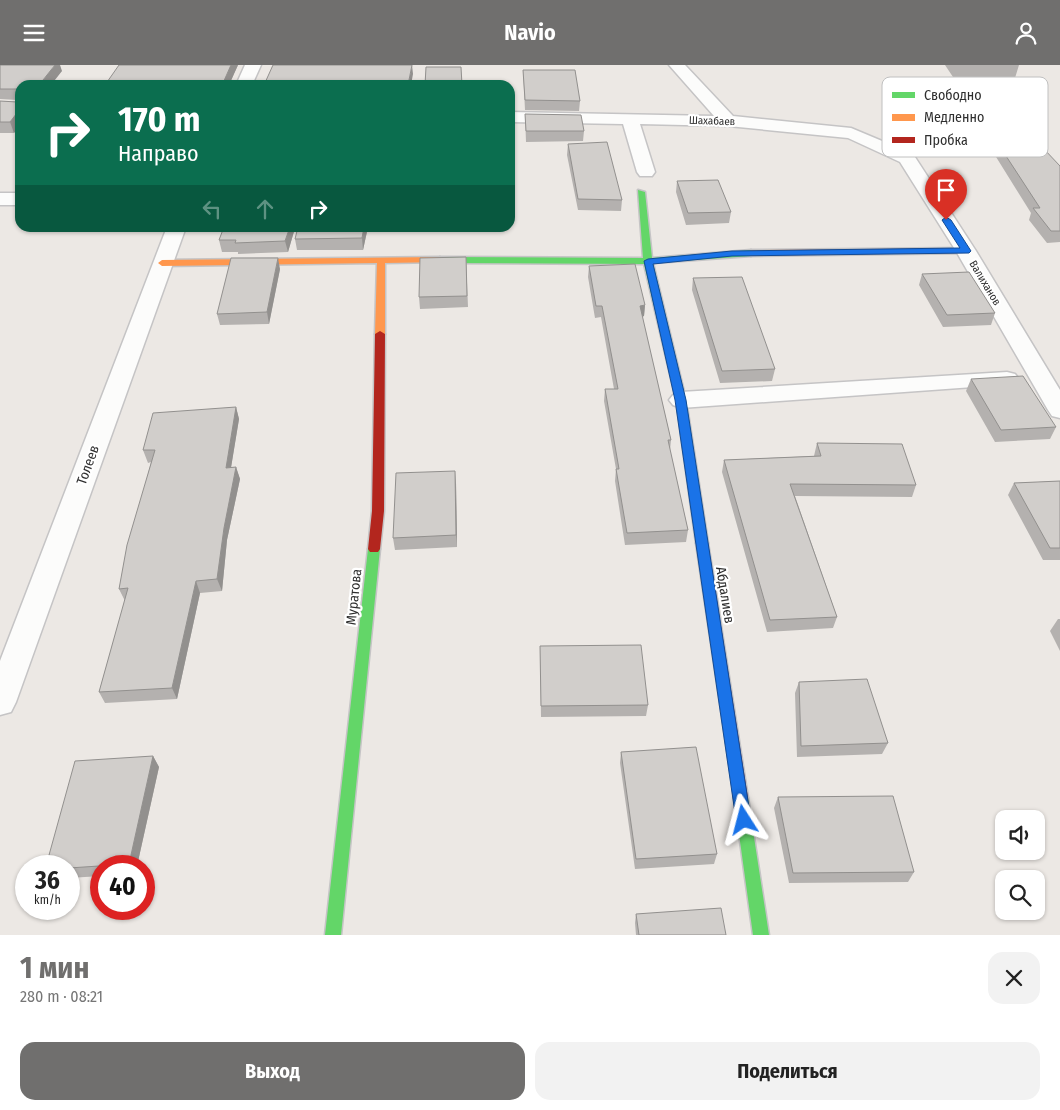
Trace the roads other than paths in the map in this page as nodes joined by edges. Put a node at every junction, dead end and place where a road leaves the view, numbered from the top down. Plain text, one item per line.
1 (253, 65) edge
2 (677, 65) edge
3 (246, 80) edge
4 (515, 117) edge
5 (630, 120) junction
6 (728, 121) junction
7 (882, 147) edge
8 (907, 158) edge
9 (646, 172) dead end
10 (641, 192) dead end
11 (0, 199) edge
12 (15, 199) edge
13 (175, 232) edge
14 (966, 251) junction
15 (381, 260) junction
16 (648, 261) junction
17 (162, 263) junction
18 (1050, 376) edge
19 (680, 400) junction
20 (1060, 410) edge
21 (0, 702) edge
22 (333, 935) edge
23 (761, 935) edge

1 - 3 street
2 - 6 street
4 - 5 street, Шахабаев
5 - 6 street, Шахабаев
5 - 9 street
6 - 7 street, Шахабаев
8 - 14 street, Валиханов
10 - 16 street, Абдалиев
11 - 12 street
13 - 17 street, Толеев
14 - 16 street
14 - 18 street, Валиханов
15 - 16 street
15 - 17 street
15 - 22 street, Муратова
16 - 19 street, Абдалиев
17 - 21 street, Толеев
18 - 19 street
18 - 20 street, Валиханов
19 - 23 street, Абдалиев

